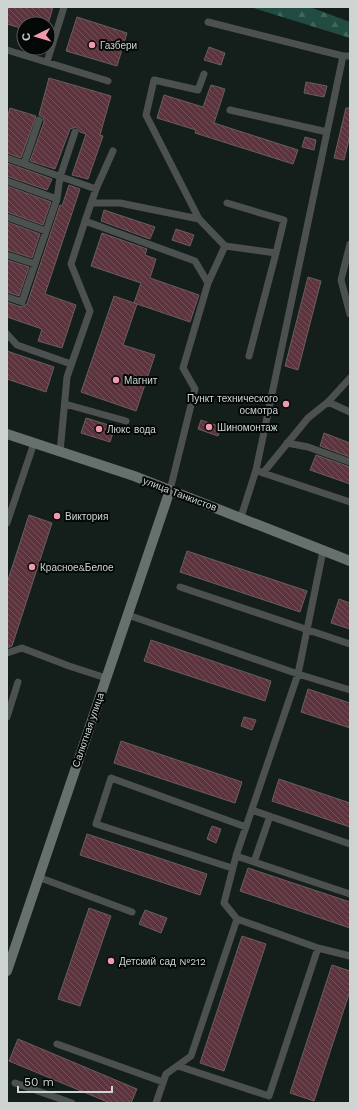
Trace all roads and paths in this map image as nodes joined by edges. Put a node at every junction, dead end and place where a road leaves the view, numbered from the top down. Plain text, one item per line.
1 (64, 7) edge
2 (208, 22) dead end
3 (7, 50) edge
4 (347, 56) edge
5 (47, 62) junction
6 (204, 74) dead end
7 (108, 81) dead end
8 (230, 110) dead end
9 (39, 120) dead end
10 (75, 132) dead end
11 (326, 132) junction
12 (113, 152) dead end
13 (7, 158) edge
14 (24, 164) junction
15 (60, 176) junction
16 (7, 181) edge
17 (96, 189) junction
18 (56, 199) junction
19 (92, 203) junction
20 (227, 203) dead end
21 (7, 217) edge
22 (199, 220) junction
23 (85, 221) junction
24 (46, 231) junction
25 (350, 244) edge
26 (225, 246) junction
27 (276, 253) junction
28 (7, 255) edge
29 (35, 264) junction
30 (208, 283) junction
31 (7, 297) edge
32 (350, 314) edge
33 (7, 334) edge
34 (249, 356) dead end
35 (71, 364) junction
36 (350, 378) edge
37 (328, 402) junction
38 (65, 404) junction
39 (350, 412) edge
40 (126, 421) dead end
41 (7, 434) edge
42 (34, 443) junction
43 (287, 443) junction
44 (60, 452) junction
45 (350, 462) edge
46 (256, 470) junction
47 (263, 473) junction
48 (170, 490) junction
49 (350, 502) edge
50 (241, 518) junction
51 (7, 523) edge
52 (323, 551) junction
53 (350, 561) edge
54 (180, 587) dead end
55 (128, 614) junction
56 (307, 630) junction
57 (350, 644) edge
58 (7, 653) edge
59 (298, 674) junction
60 (106, 678) junction
61 (18, 682) dead end
62 (350, 690) edge
63 (7, 717) edge
64 (252, 810) junction
65 (270, 816) junction
66 (246, 827) junction
67 (350, 844) edge
68 (236, 856) junction
69 (254, 862) junction
70 (232, 868) junction
71 (38, 877) junction
72 (350, 894) edge
73 (132, 912) dead end
74 (237, 918) junction
75 (318, 948) junction
76 (350, 956) edge
77 (8, 966) edge
78 (56, 1044) dead end
79 (178, 1066) junction
80 (163, 1082) junction
81 (15, 1083) dead end
82 (72, 1103) edge
83 (156, 1103) edge

1 - 5 lane
2 - 4 lane
3 - 5 lane
4 - 11 lane
5 - 7 lane
6 - 22 lane
8 - 11 lane
9 - 14 lane
10 - 15 lane
11 - 46 lane
12 - 17 lane
13 - 14 lane
14 - 15 lane
15 - 17 lane
15 - 18 lane
16 - 18 lane
17 - 19 lane
18 - 24 lane
19 - 22 lane
19 - 23 lane
20 - 27 lane
21 - 24 lane
22 - 26 lane
23 - 30 lane
23 - 35 lane
24 - 29 lane
25 - 32 lane
26 - 27 lane
26 - 30 lane
27 - 34 lane
28 - 29 lane
29 - 31 lane
30 - 48 lane
33 - 35 lane
35 - 38 lane
36 - 37 lane
37 - 39 lane
37 - 43 lane
38 - 40 lane
38 - 44 lane
41 - 42 street, улица Танкистов
42 - 44 street, улица Танкистов
42 - 51 lane
43 - 45 lane
43 - 47 lane
44 - 48 street, улица Танкистов
46 - 47 lane
46 - 50 lane
47 - 49 lane
48 - 50 street, улица Танкистов
48 - 55 street, Салютная улица
50 - 52 street, улица Танкистов
52 - 53 street, улица Танкистов
52 - 56 lane
54 - 56 lane
55 - 59 lane
55 - 60 street, Салютная улица
56 - 57 lane
56 - 59 lane
58 - 60 lane
59 - 62 lane
59 - 64 lane
60 - 71 street, Салютная улица
61 - 63 lane
64 - 65 lane
64 - 66 lane
65 - 67 lane
65 - 69 lane
66 - 68 lane
66 - 70 lane
68 - 69 lane
68 - 70 lane
69 - 72 lane
70 - 74 lane
71 - 73 lane
71 - 77 street, Салютная улица
74 - 75 lane
74 - 79 lane
75 - 76 lane
75 - 79 lane
78 - 80 lane
79 - 80 lane
80 - 83 lane
81 - 82 lane

